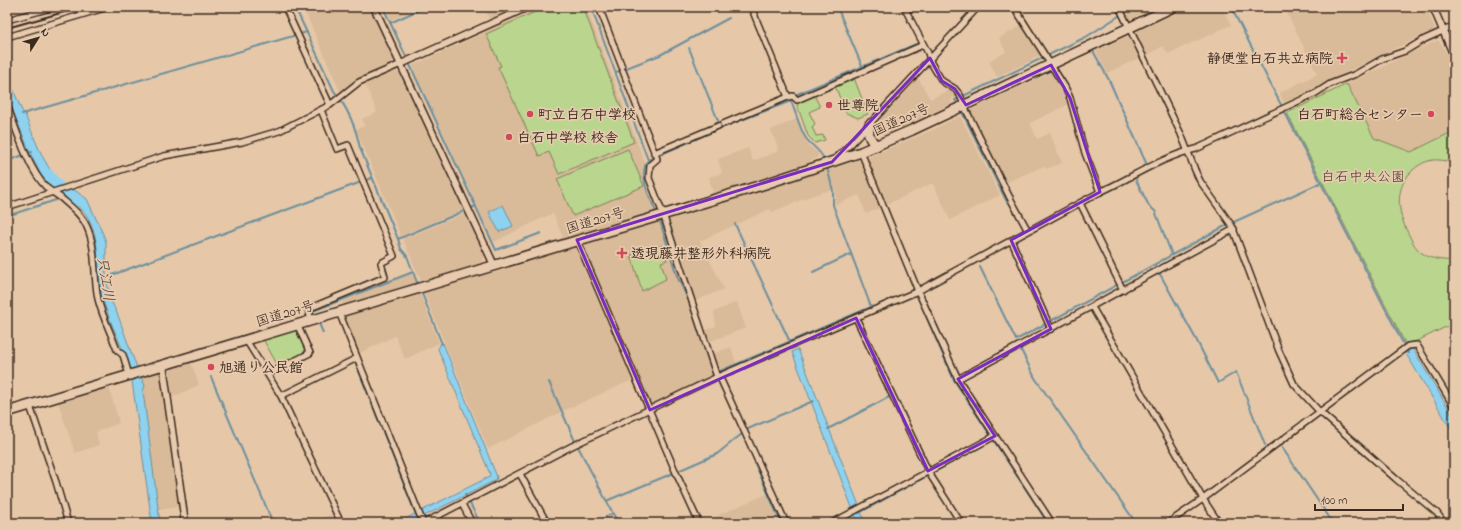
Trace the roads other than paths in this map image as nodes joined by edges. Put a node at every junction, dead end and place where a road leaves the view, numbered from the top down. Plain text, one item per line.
1 (55, 7) edge
2 (108, 7) edge
3 (285, 7) edge
4 (374, 7) edge
5 (528, 7) edge
6 (599, 7) edge
7 (913, 7) edge
8 (978, 7) edge
9 (1014, 7) edge
10 (1173, 7) edge
11 (1433, 7) edge
12 (905, 9) edge
13 (1121, 11) edge
14 (754, 14) dead end
15 (7, 20) edge
16 (1129, 28) junction
17 (1448, 29) edge
18 (7, 37) edge
19 (923, 45) junction
20 (1454, 56) edge
21 (930, 58) junction
22 (1048, 59) junction
23 (406, 62) junction
24 (788, 97) junction
25 (962, 103) junction
26 (7, 105) edge
27 (330, 105) junction
28 (322, 110) junction
29 (870, 124) junction
30 (876, 146) junction
31 (1188, 151) junction
32 (861, 152) junction
33 (655, 156) junction
34 (828, 163) junction
35 (53, 192) junction
36 (1100, 192) junction
37 (1080, 203) junction
38 (7, 207) edge
39 (659, 215) junction
40 (1232, 225) junction
41 (1028, 231) junction
42 (577, 240) junction
43 (1011, 240) junction
44 (494, 265) junction
45 (1121, 285) junction
46 (918, 291) junction
47 (1092, 307) junction
48 (339, 312) junction
49 (856, 318) junction
50 (314, 319) junction
51 (297, 324) junction
52 (1050, 324) junction
53 (246, 340) junction
54 (357, 358) junction
55 (163, 365) junction
56 (268, 374) junction
57 (716, 374) junction
58 (129, 375) junction
59 (958, 379) junction
60 (281, 396) junction
61 (30, 406) junction
62 (1454, 407) edge
63 (650, 410) junction
64 (1319, 411) junction
65 (7, 412) edge
66 (993, 437) junction
67 (520, 474) junction
68 (929, 474) junction
69 (1203, 499) junction
70 (466, 502) junction
71 (423, 522) edge
72 (68, 523) edge
73 (184, 523) edge
74 (341, 523) edge
75 (472, 523) edge
76 (547, 523) edge
77 (699, 523) edge
78 (786, 523) edge
79 (832, 523) edge
80 (960, 523) edge
81 (1052, 523) edge
82 (1168, 523) edge
83 (1218, 523) edge
84 (1444, 523) edge

1 - 15 street
2 - 18 street
3 - 27 street
4 - 23 street
5 - 23 street
6 - 33 street
7 - 12 street
8 - 21 street
9 - 22 street
10 - 16 highway, 国道207号
11 - 17 street
12 - 19 street
13 - 16 street
14 - 24 street
16 - 22 highway, 国道207号
16 - 31 street
17 - 20 street
17 - 31 street
19 - 21 street
19 - 24 street
21 - 25 street
21 - 29 street
22 - 25 highway, 国道207号
22 - 36 street
23 - 27 street
23 - 44 street
24 - 33 street
25 - 30 highway, 国道207号
25 - 41 street
26 - 35 street
27 - 28 street
28 - 35 street
28 - 50 street
29 - 30 highway
29 - 34 street
30 - 32 highway, 国道207号
31 - 36 street
31 - 40 street
32 - 34 highway, 国道207号
32 - 46 street
33 - 39 street
34 - 39 highway, 国道207号
35 - 38 street
35 - 58 street
36 - 37 street
37 - 41 street
37 - 45 street
39 - 42 highway, 国道207号
39 - 57 street
40 - 45 street
40 - 64 street
41 - 43 street
42 - 44 highway, 国道207号
42 - 63 street
43 - 46 street
43 - 52 street
44 - 48 highway, 国道207号
45 - 47 street
46 - 49 street
46 - 59 street
47 - 52 street
47 - 69 street
48 - 50 highway, 国道207号
48 - 54 street
49 - 57 street
49 - 68 street
50 - 51 highway, 国道207号
51 - 53 highway, 国道207号
51 - 56 street
52 - 59 street
53 - 55 highway, 国道207号
53 - 56 street
54 - 60 street
54 - 71 street
55 - 58 highway, 国道207号
55 - 73 street
56 - 60 street
57 - 63 street
57 - 78 street
58 - 61 highway, 国道207号
59 - 66 street
60 - 74 street
61 - 65 highway, 国道207号
61 - 72 street
62 - 64 street
63 - 67 street
63 - 77 street
64 - 69 street
64 - 84 street
66 - 68 street
66 - 81 street
67 - 70 street
67 - 76 street
68 - 79 street
68 - 80 street
69 - 82 street
69 - 83 street
70 - 71 street
70 - 75 street

